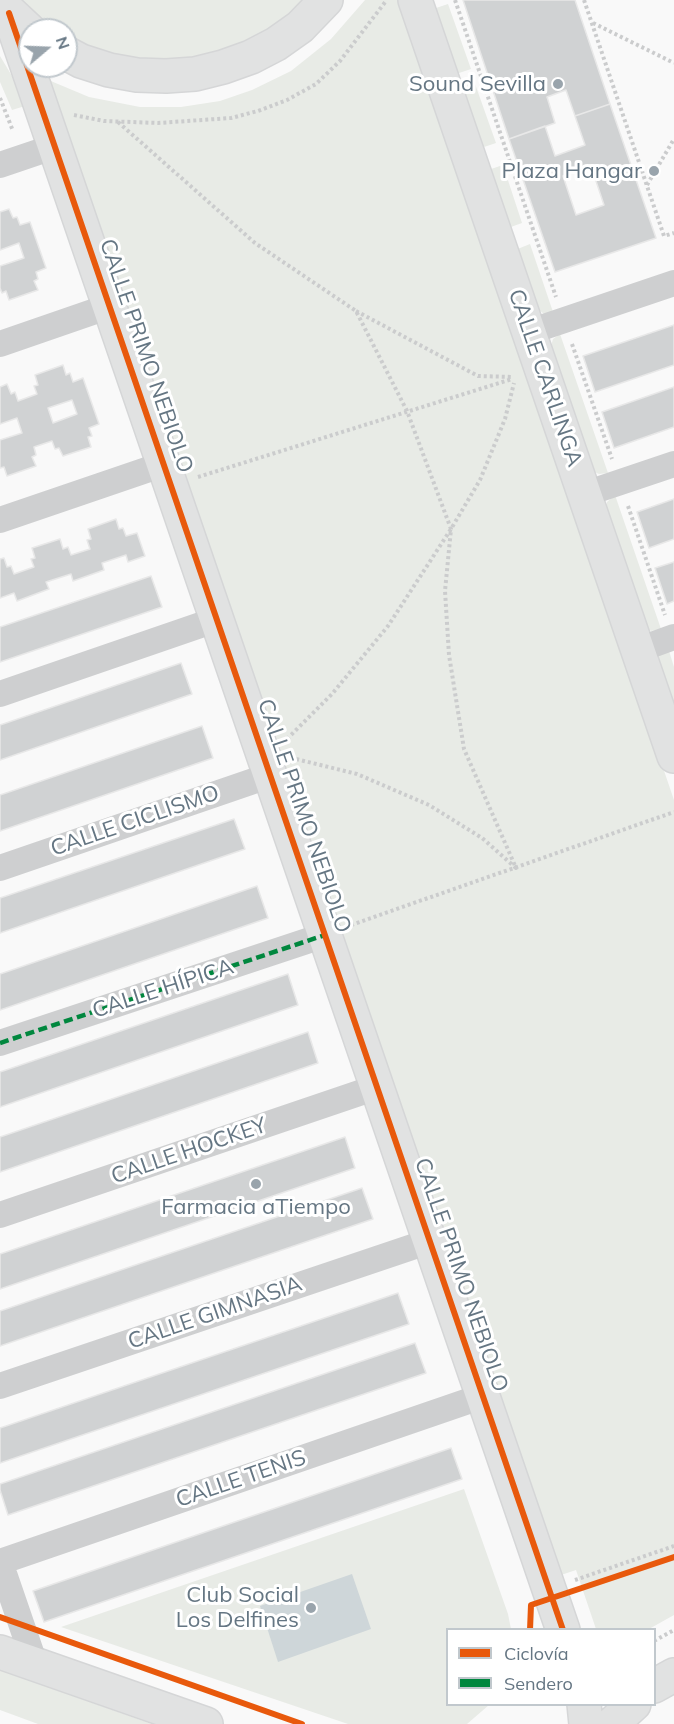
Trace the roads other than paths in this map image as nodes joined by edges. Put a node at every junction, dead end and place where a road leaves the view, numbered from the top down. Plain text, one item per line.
1 (326, 0) edge
2 (415, 0) edge
3 (13, 16) edge
4 (78, 58) edge
5 (56, 146) junction
6 (0, 165) edge
7 (674, 283) edge
8 (110, 306) junction
9 (529, 332) junction
10 (0, 344) edge
11 (674, 464) edge
12 (168, 474) junction
13 (585, 494) junction
14 (0, 520) edge
15 (218, 620) junction
16 (674, 637) edge
17 (638, 650) junction
18 (0, 694) edge
19 (674, 756) edge
20 (268, 767) junction
21 (0, 868) edge
22 (325, 935) junction
23 (0, 1043) edge
24 (377, 1087) junction
25 (0, 1215) edge
26 (430, 1241) junction
27 (0, 1386) edge
28 (483, 1396) junction
29 (0, 1562) edge
30 (563, 1628) edge
31 (0, 1652) edge
32 (35, 1664) junction
33 (674, 1675) edge
34 (656, 1685) edge
35 (584, 1706) edge
36 (632, 1706) edge
37 (207, 1724) edge
38 (586, 1724) edge
39 (612, 1724) edge

1 - 4 street
2 - 9 street, CALLE CARLINGA
3 - 5 street, CALLE PRIMO NEBIOLO
5 - 6 street
5 - 8 street, CALLE PRIMO NEBIOLO
7 - 9 street
8 - 10 street
8 - 12 street, CALLE PRIMO NEBIOLO
9 - 13 street, CALLE CARLINGA
11 - 13 street
12 - 14 street
12 - 15 street, CALLE PRIMO NEBIOLO
13 - 17 street, CALLE CARLINGA
15 - 18 street
15 - 20 street, CALLE PRIMO NEBIOLO
16 - 17 street
17 - 19 street, CALLE CARLINGA
20 - 21 street, CALLE CICLISMO
20 - 22 street, CALLE PRIMO NEBIOLO
22 - 23 street, CALLE HÍPICA
22 - 24 street, CALLE PRIMO NEBIOLO
24 - 25 street, CALLE HOCKEY
24 - 26 street, CALLE PRIMO NEBIOLO
26 - 27 street, CALLE GIMNASIA
26 - 28 street, CALLE PRIMO NEBIOLO
28 - 29 street, CALLE TENIS
28 - 30 street, CALLE PRIMO NEBIOLO
29 - 32 street
31 - 32 street
32 - 37 street
33 - 34 street
35 - 38 street
36 - 39 street

